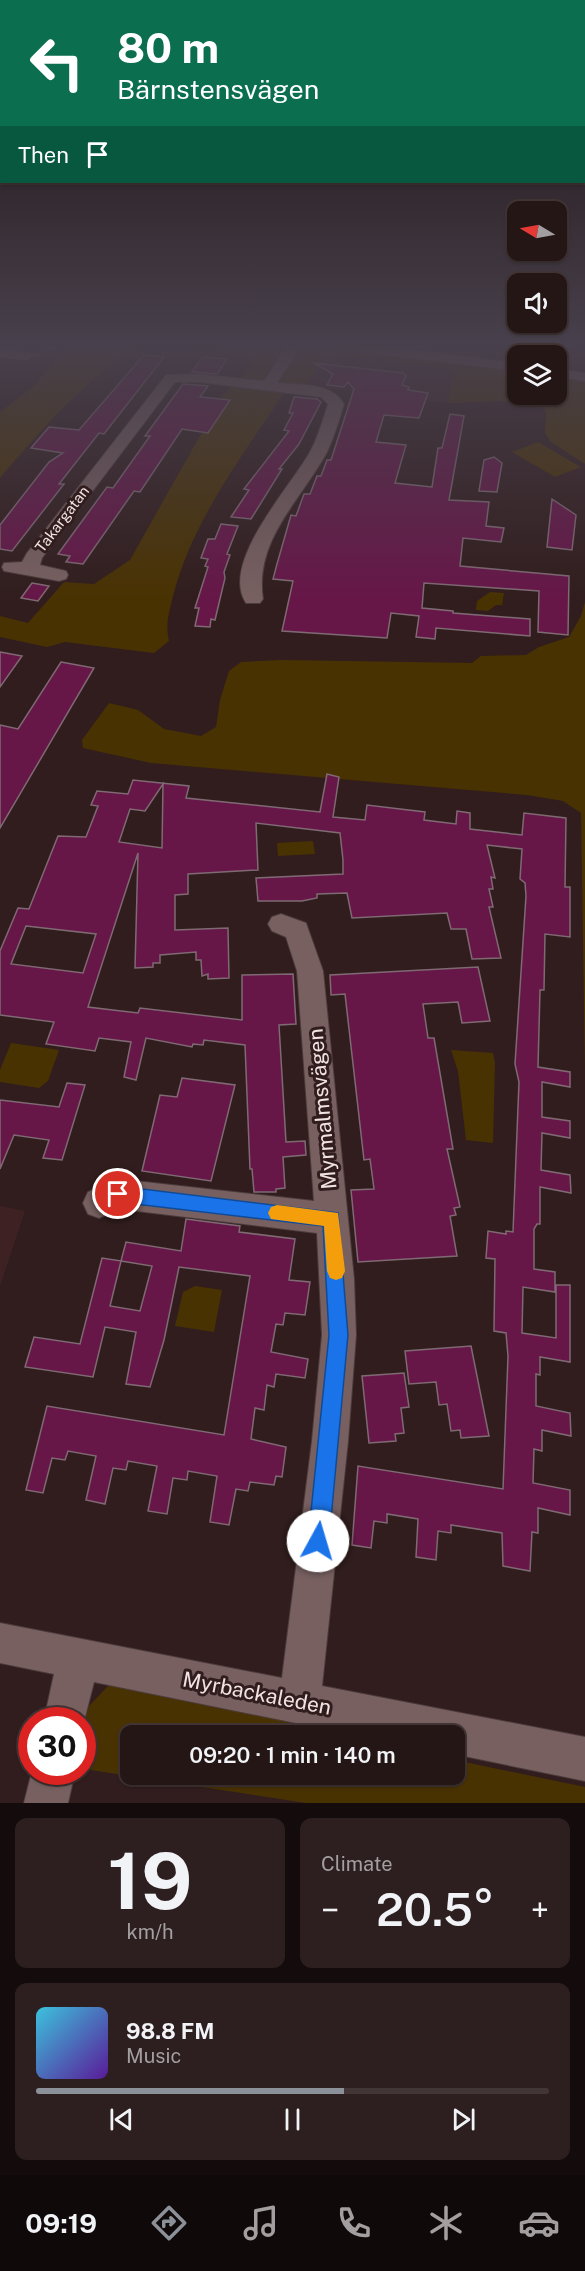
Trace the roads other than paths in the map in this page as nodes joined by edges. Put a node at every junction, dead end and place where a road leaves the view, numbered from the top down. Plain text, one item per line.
1 (132, 428) edge
2 (327, 428) edge
3 (11, 567) dead end
4 (30, 568) junction
5 (59, 575) dead end
6 (253, 599) dead end
7 (281, 924) dead end
8 (99, 1203) dead end
9 (332, 1219) junction
10 (0, 1643) edge
11 (78, 1659) junction
12 (300, 1700) junction
13 (68, 1707) edge
14 (585, 1759) edge
15 (50, 1785) edge
16 (46, 1803) edge

1 - 4 street, Takargatan
2 - 6 street, Takargatan
3 - 4 street, Takargatan
4 - 5 street, Takargatan
7 - 9 street, Myrmalmsvägen
8 - 9 street
9 - 12 street, Myrmalmsvägen
10 - 11 street, Myrbackaleden
11 - 12 street, Myrbackaleden
11 - 13 street
12 - 14 street, Myrbackaleden
15 - 16 street

